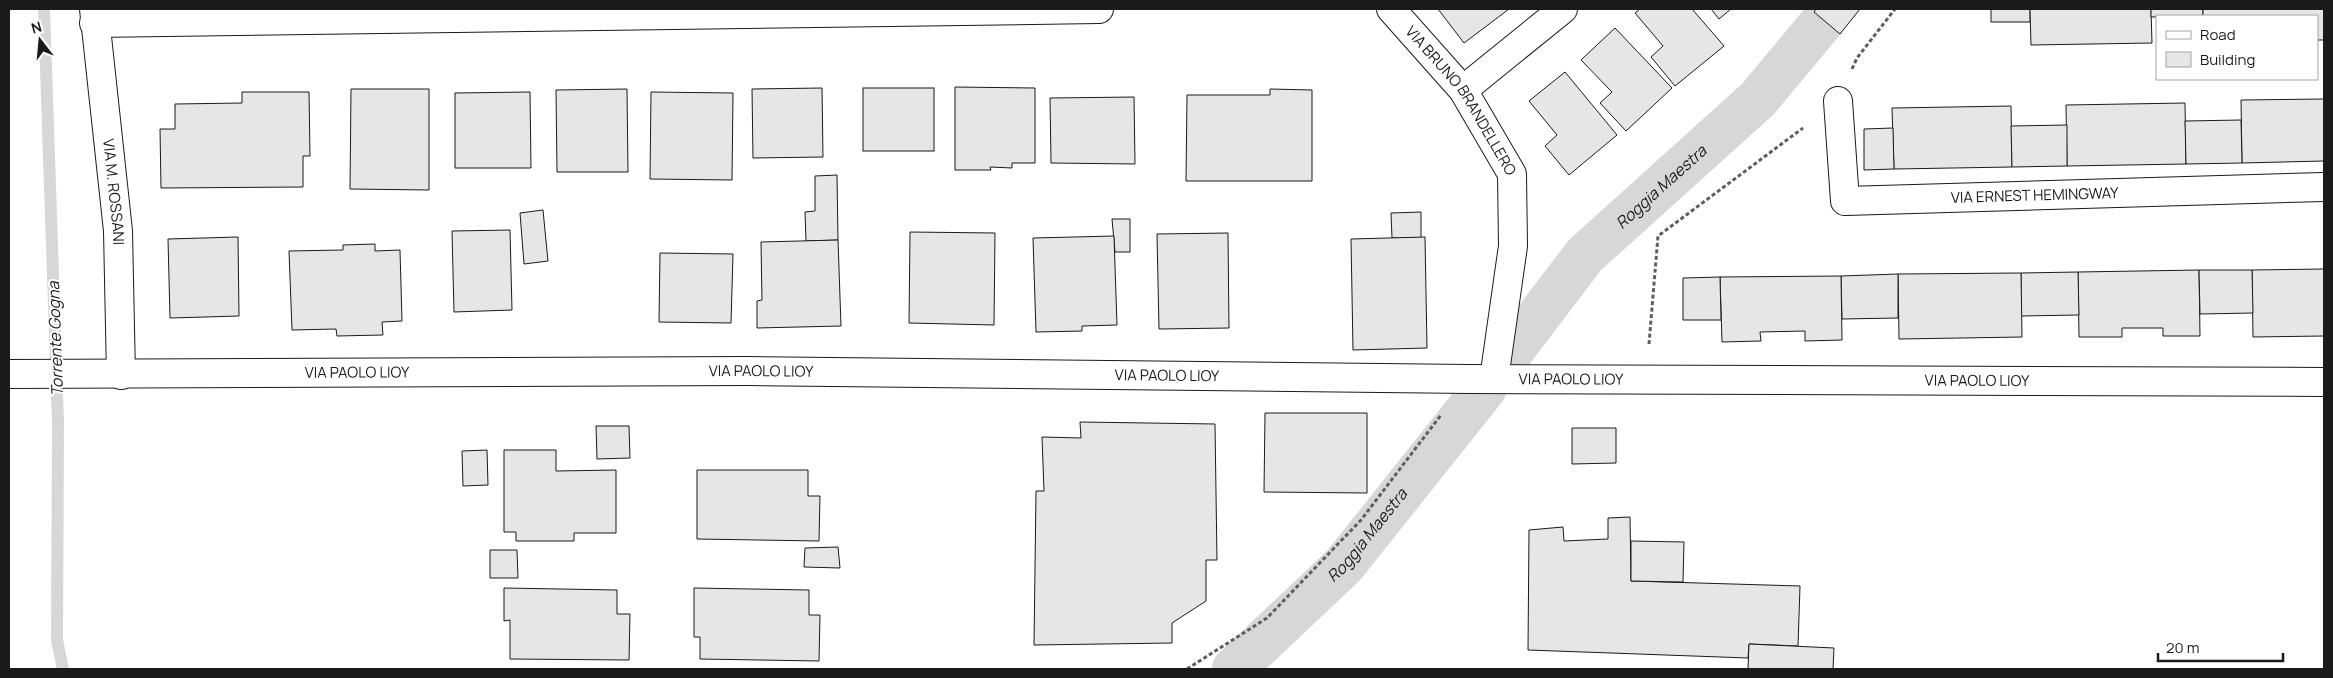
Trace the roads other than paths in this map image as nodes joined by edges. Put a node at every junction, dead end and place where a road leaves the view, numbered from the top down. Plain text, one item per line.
1 (1099, 9) edge
2 (1391, 9) edge
3 (1563, 9) edge
4 (94, 16) edge
5 (1463, 90) junction
6 (1838, 102) road end
7 (2324, 187) edge
8 (18, 374) edge
9 (121, 375) junction
10 (1481, 379) junction
11 (2324, 382) edge

1 - 4 street
2 - 5 street, VIA BRUNO BRANDELLERO
3 - 5 street
4 - 9 street, VIA M. ROSSANI
5 - 10 street, VIA BRUNO BRANDELLERO
6 - 7 street, VIA ERNEST HEMINGWAY
8 - 9 street, VIA PAOLO LIOY
9 - 10 street, VIA PAOLO LIOY
10 - 11 street, VIA PAOLO LIOY

